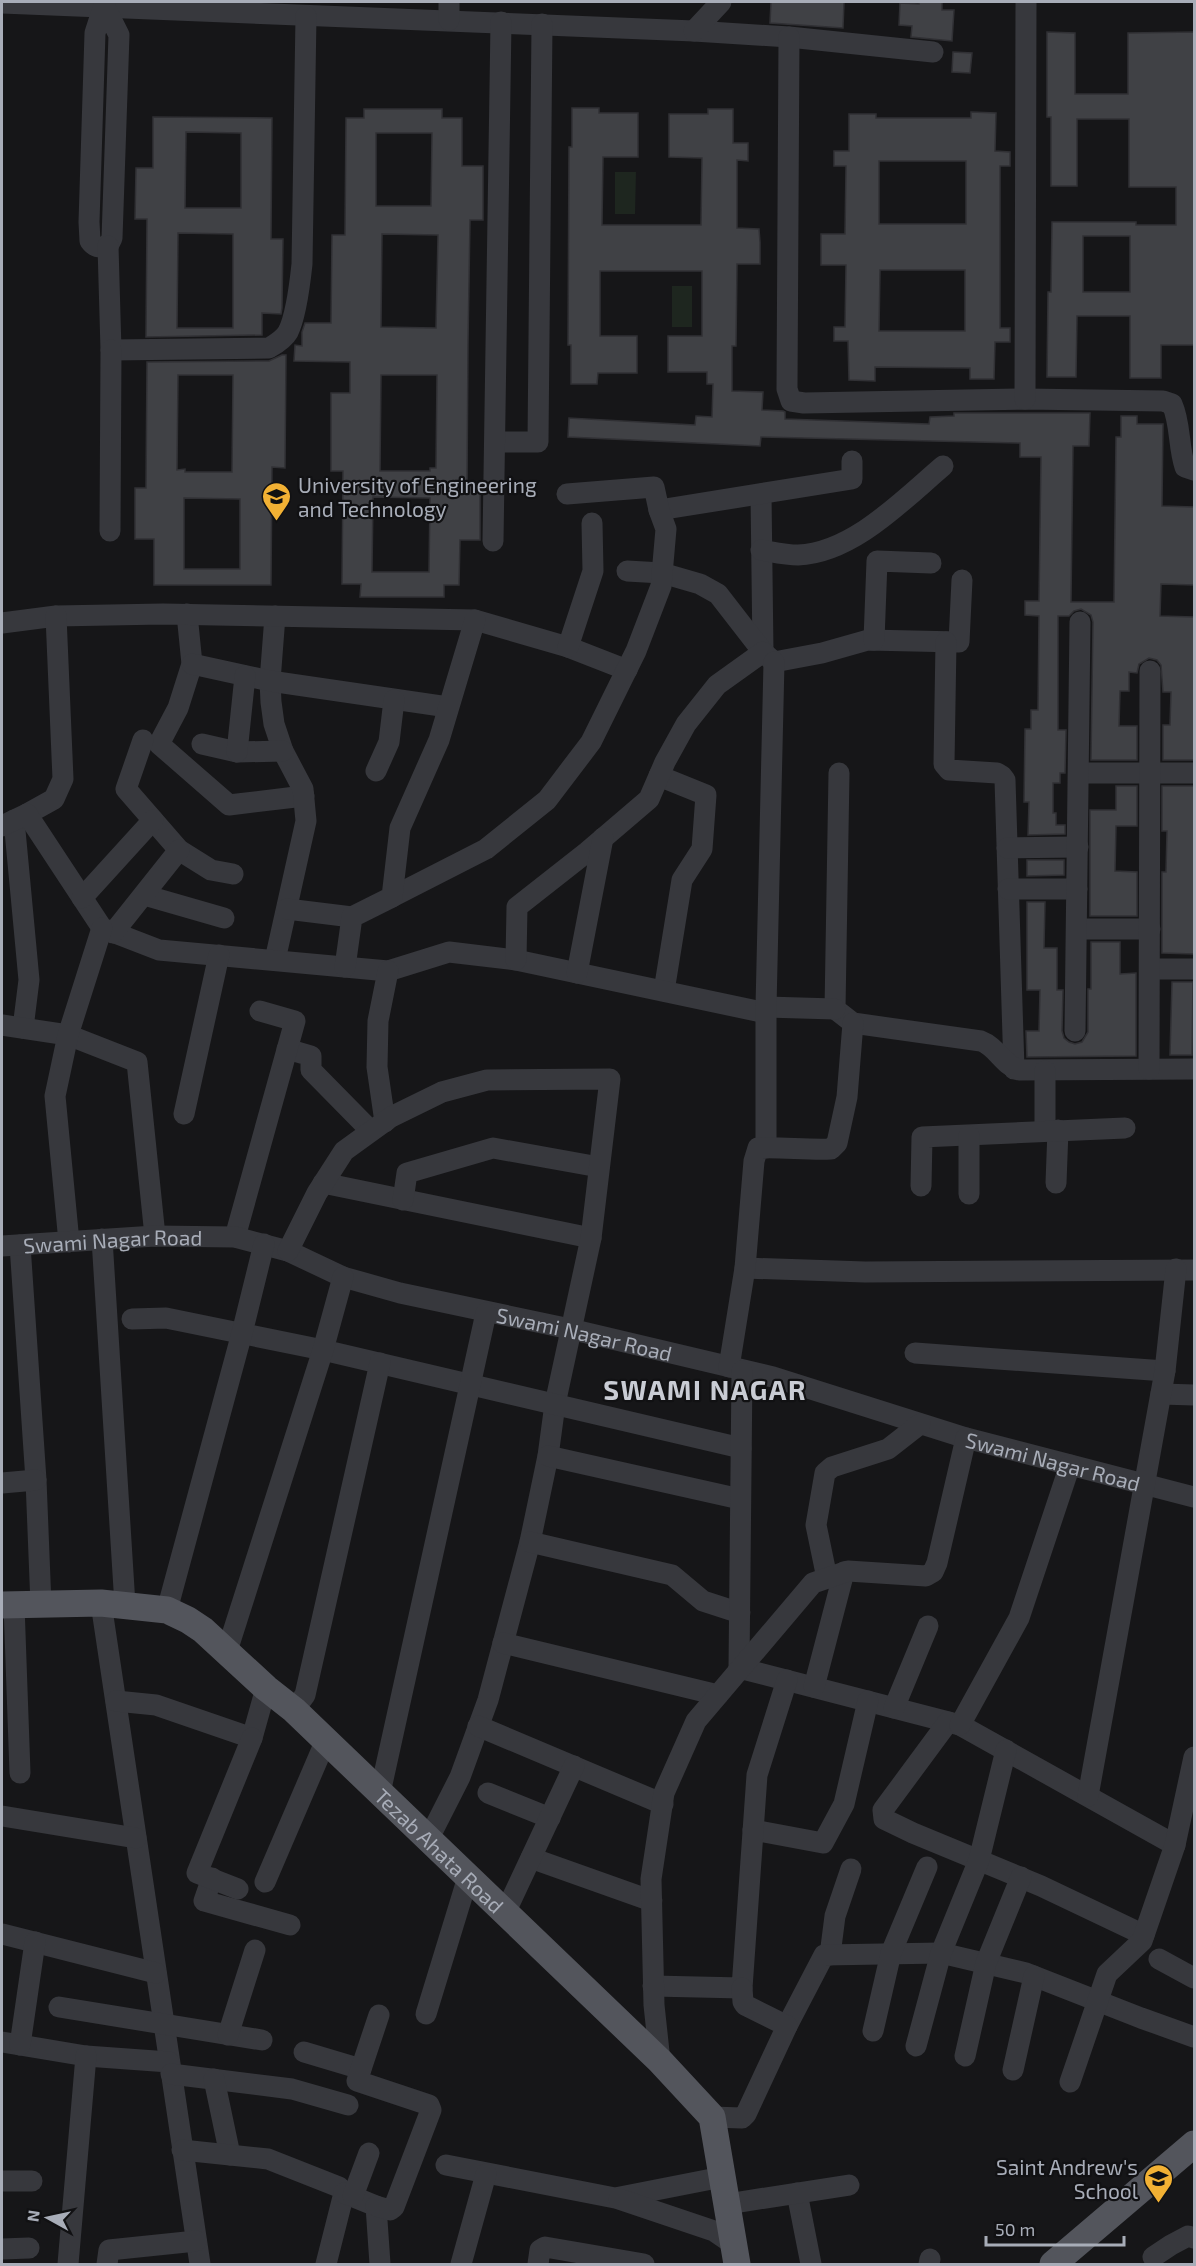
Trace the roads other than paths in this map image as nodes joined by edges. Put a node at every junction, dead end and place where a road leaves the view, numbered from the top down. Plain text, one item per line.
1 (721, 2) edge
2 (1026, 2) edge
3 (2, 3) edge
4 (105, 4) edge
5 (449, 11) edge
6 (306, 16) junction
7 (501, 21) junction
8 (542, 24) junction
9 (694, 31) junction
10 (789, 37) junction
11 (933, 52) dead end
12 (111, 350) junction
13 (1024, 399) junction
14 (495, 442) junction
15 (852, 461) dead end
16 (943, 466) dead end
17 (1194, 471) edge
18 (567, 494) dead end
19 (761, 494) junction
20 (659, 510) junction
21 (592, 523) dead end
22 (110, 531) dead end
23 (493, 541) dead end
24 (761, 550) junction
25 (931, 563) dead end
26 (627, 571) dead end
27 (662, 573) junction
28 (962, 580) dead end
29 (187, 614) junction
30 (56, 616) junction
31 (274, 616) junction
32 (475, 620) junction
33 (1080, 622) dead end
34 (2, 623) edge
35 (874, 640) junction
36 (946, 642) junction
37 (568, 647) junction
38 (768, 657) junction
39 (192, 664) junction
40 (627, 670) junction
41 (1150, 671) dead end
42 (245, 676) junction
43 (270, 681) junction
44 (394, 700) junction
45 (448, 707) junction
46 (143, 740) dead end
47 (202, 744) dead end
48 (283, 751) junction
49 (237, 752) junction
50 (376, 771) dead end
51 (839, 773) dead end
52 (1079, 773) junction
53 (1149, 773) junction
54 (1194, 773) edge
55 (659, 776) junction
56 (304, 796) junction
57 (14, 820) edge
58 (153, 820) junction
59 (603, 838) junction
60 (1078, 847) junction
61 (1007, 849) junction
62 (179, 850) junction
63 (233, 874) dead end
64 (1008, 889) junction
65 (1077, 889) junction
66 (144, 895) junction
67 (392, 897) junction
68 (82, 898) junction
69 (287, 909) junction
70 (352, 917) junction
71 (224, 918) dead end
72 (1077, 929) junction
73 (1150, 929) junction
74 (108, 931) junction
75 (219, 955) junction
76 (276, 960) junction
77 (516, 960) junction
78 (345, 967) junction
79 (1149, 969) junction
80 (1194, 969) edge
81 (388, 970) junction
82 (577, 973) junction
83 (664, 992) junction
84 (835, 1009) junction
85 (766, 1010) junction
86 (260, 1011) dead end
87 (853, 1023) junction
88 (2, 1024) edge
89 (23, 1028) junction
90 (1075, 1031) dead end
91 (68, 1035) junction
92 (287, 1049) junction
93 (1014, 1068) junction
94 (1149, 1069) junction
95 (1194, 1069) edge
96 (1045, 1071) junction
97 (184, 1114) dead end
98 (378, 1126) junction
99 (1125, 1128) dead end
100 (1051, 1130) junction
101 (969, 1136) junction
102 (766, 1148) junction
103 (599, 1167) junction
104 (323, 1183) junction
105 (1056, 1183) dead end
106 (921, 1186) dead end
107 (969, 1194) dead end
108 (403, 1200) junction
109 (154, 1236) junction
110 (235, 1237) junction
111 (591, 1238) junction
112 (102, 1239) junction
113 (69, 1242) junction
114 (264, 1244) junction
115 (11, 1246) edge
116 (288, 1251) junction
117 (746, 1268) junction
118 (1185, 1269) edge
119 (343, 1277) junction
120 (486, 1313) junction
121 (132, 1319) dead end
122 (570, 1329) junction
123 (242, 1333) junction
124 (323, 1350) junction
125 (915, 1353) dead end
126 (380, 1363) junction
127 (735, 1369) junction
128 (1165, 1371) junction
129 (469, 1384) junction
130 (1161, 1394) junction
131 (1194, 1395) edge
132 (555, 1404) junction
133 (920, 1424) junction
134 (966, 1438) junction
135 (741, 1448) junction
136 (548, 1456) junction
137 (1070, 1465) junction
138 (36, 1480) junction
139 (2, 1483) edge
140 (1144, 1486) junction
141 (1194, 1497) edge
142 (740, 1499) junction
143 (530, 1542) junction
144 (835, 1575) junction
145 (113, 1604) junction
146 (8, 1605) edge
147 (41, 1605) junction
148 (167, 1610) junction
149 (740, 1613) junction
150 (928, 1626) dead end
151 (503, 1642) junction
152 (227, 1652) junction
153 (739, 1668) junction
154 (787, 1680) junction
155 (814, 1687) junction
156 (266, 1688) junction
157 (718, 1695) junction
158 (116, 1701) junction
159 (868, 1701) junction
160 (894, 1708) junction
161 (294, 1710) junction
162 (954, 1723) junction
163 (478, 1726) junction
164 (252, 1738) junction
165 (326, 1740) junction
166 (1006, 1750) junction
167 (1194, 1757) edge
168 (574, 1766) junction
169 (20, 1773) dead end
170 (380, 1793) junction
171 (488, 1793) dead end
172 (1088, 1796) junction
173 (663, 1803) junction
174 (2, 1816) edge
175 (550, 1818) junction
176 (753, 1830) junction
177 (136, 1838) junction
178 (428, 1840) junction
179 (1175, 1845) junction
180 (531, 1858) junction
181 (979, 1860) junction
182 (927, 1867) dead end
183 (851, 1869) dead end
184 (468, 1877) junction
185 (1021, 1877) junction
186 (212, 1878) junction
187 (265, 1882) dead end
188 (238, 1888) dead end
189 (652, 1901) junction
190 (505, 1913) junction
191 (290, 1925) dead end
192 (2, 1934) edge
193 (1144, 1935) junction
194 (35, 1942) junction
195 (255, 1950) dead end
196 (889, 1953) junction
197 (941, 1953) junction
198 (830, 1955) junction
199 (1159, 1959) dead end
200 (986, 1964) junction
201 (156, 1973) junction
202 (1034, 1976) junction
203 (1194, 1978) edge
204 (653, 1986) junction
205 (742, 1988) junction
206 (1098, 2001) junction
207 (59, 2007) dead end
208 (426, 2013) dead end
209 (379, 2015) dead end
210 (164, 2025) junction
211 (787, 2026) junction
212 (873, 2031) dead end
213 (228, 2035) junction
214 (1194, 2037) edge
215 (262, 2040) dead end
216 (11, 2044) edge
217 (916, 2046) dead end
218 (304, 2052) dead end
219 (86, 2056) junction
220 (965, 2056) dead end
221 (660, 2061) junction
222 (170, 2068) junction
223 (361, 2068) junction
224 (1013, 2070) dead end
225 (214, 2079) junction
226 (1070, 2082) dead end
227 (348, 2105) dead end
228 (712, 2117) junction
229 (1194, 2144) edge
230 (182, 2150) junction
231 (369, 2153) dead end
232 (230, 2155) junction
233 (446, 2165) dead end
234 (486, 2174) junction
235 (722, 2177) junction
236 (2, 2181) edge
237 (32, 2181) dead end
238 (849, 2185) dead end
239 (797, 2193) junction
240 (348, 2195) junction
241 (615, 2198) junction
242 (727, 2204) junction
243 (376, 2206) junction
244 (1194, 2238) edge
245 (196, 2241) junction
246 (28, 2247) dead end
247 (2, 2249) edge
248 (735, 2254) edge
249 (1153, 2257) dead end
250 (811, 2264) edge
251 (68, 2265) edge
252 (107, 2265) edge
253 (200, 2265) edge
254 (326, 2265) edge
255 (380, 2265) edge
256 (461, 2265) edge
257 (538, 2265) edge
258 (644, 2265) edge
259 (1053, 2265) edge

1 - 9 street
2 - 13 street
3 - 4 street
4 - 6 street
4 - 12 street
5 - 6 street
5 - 7 street
6 - 12 street
7 - 8 street
7 - 14 street
8 - 9 street
8 - 14 street
9 - 10 street
10 - 11 street
10 - 13 street
12 - 22 street
13 - 17 street
14 - 23 street
15 - 19 street
16 - 24 street
18 - 20 street
19 - 20 street
19 - 24 street
20 - 27 street
21 - 37 street
24 - 38 street
25 - 35 street
26 - 27 street
27 - 38 street
27 - 40 street
28 - 36 street
29 - 30 street
29 - 31 street
29 - 39 street
30 - 34 street
30 - 57 street
31 - 32 street
31 - 43 street
32 - 37 street
32 - 45 street
33 - 52 street
35 - 36 street
35 - 38 street
36 - 61 street
37 - 40 street
38 - 55 street
38 - 85 street
39 - 42 street
39 - 56 street
40 - 67 street
41 - 53 street
42 - 43 street
42 - 49 street
43 - 44 street
43 - 48 street
44 - 45 street
44 - 50 street
45 - 67 street
46 - 58 street
47 - 49 street
48 - 49 street
48 - 56 street
51 - 84 street
52 - 53 street
52 - 60 street
53 - 54 street
53 - 73 street
55 - 59 street
55 - 83 street
56 - 69 street
57 - 68 street
57 - 89 street
58 - 62 street
58 - 68 street
59 - 77 street
59 - 82 street
60 - 61 street
60 - 65 street
61 - 64 street
62 - 63 street
62 - 66 street
64 - 65 street
64 - 93 street
65 - 72 street
66 - 71 street
66 - 74 street
67 - 70 street
68 - 74 street
69 - 70 street
69 - 76 street
70 - 78 street
72 - 73 street
72 - 90 street
73 - 79 street
74 - 75 street
74 - 91 street
75 - 76 street
75 - 97 street
76 - 78 street
77 - 81 street
77 - 82 street
78 - 81 street
79 - 80 street
79 - 94 street
81 - 98 street
82 - 83 street
83 - 85 street
84 - 85 street
84 - 87 street
85 - 102 street
86 - 92 street
87 - 93 street
87 - 102 street
88 - 89 street
89 - 91 street
91 - 109 street
91 - 113 street
92 - 98 street
92 - 110 street
93 - 96 street
94 - 95 street
94 - 96 street
96 - 100 street
98 - 103 street
98 - 104 street
99 - 100 street
100 - 101 street
100 - 105 street
101 - 106 street
101 - 107 street
102 - 117 street
103 - 108 street
103 - 111 street
104 - 108 street
104 - 116 street
108 - 111 street
109 - 110 street, Swami Nagar Road
109 - 112 street, Swami Nagar Road
110 - 114 street, Swami Nagar Road
111 - 122 street
112 - 113 street, Swami Nagar Road
112 - 145 street
113 - 115 street, Swami Nagar Road
114 - 116 street, Swami Nagar Road
114 - 123 street
115 - 138 street
116 - 119 street, Swami Nagar Road
117 - 118 street
117 - 127 street
118 - 128 street
119 - 120 street, Swami Nagar Road
119 - 124 street
120 - 122 street, Swami Nagar Road
120 - 129 street
121 - 123 street
122 - 127 street, Swami Nagar Road
122 - 132 street
123 - 124 street
123 - 148 street
124 - 126 street
124 - 152 street
125 - 128 street
126 - 129 street
126 - 161 street
127 - 133 street, Swami Nagar Road
127 - 135 street
128 - 130 street
129 - 132 street
129 - 170 street
130 - 131 street
130 - 140 street
132 - 135 street
132 - 136 street
133 - 134 street, Swami Nagar Road
133 - 144 street
134 - 137 street, Swami Nagar Road
134 - 144 street
135 - 142 street
136 - 142 street
136 - 143 street
137 - 140 street, Swami Nagar Road
137 - 162 street
138 - 139 street
138 - 147 street
140 - 141 street, Swami Nagar Road
140 - 172 street
142 - 149 street
143 - 149 street
143 - 151 street
144 - 153 street
144 - 155 street
145 - 147 main road, Tezab Ahata Road
145 - 148 main road, Tezab Ahata Road
145 - 158 street
146 - 147 main road, Tezab Ahata Road
146 - 169 street
148 - 152 main road, Tezab Ahata Road
149 - 153 street
150 - 160 street
151 - 157 street
151 - 163 street
152 - 156 main road, Tezab Ahata Road
153 - 154 street
153 - 157 street
154 - 155 street
154 - 176 street
155 - 159 street
156 - 161 main road, Tezab Ahata Road
156 - 164 street
157 - 173 street
158 - 164 street
158 - 177 street
159 - 160 street
159 - 176 street
160 - 162 street
161 - 165 main road, Tezab Ahata Road
162 - 166 street
162 - 181 street
163 - 168 street
163 - 178 street
164 - 186 street
165 - 170 main road, Tezab Ahata Road
165 - 187 street
166 - 172 street
166 - 181 street
167 - 179 street
168 - 173 street
168 - 175 street
170 - 178 main road, Tezab Ahata Road
171 - 175 street
172 - 179 street
173 - 189 street
174 - 177 street
175 - 180 street
176 - 205 street
177 - 201 street
178 - 184 main road, Tezab Ahata Road
179 - 193 street
180 - 189 street
180 - 190 street
181 - 185 street
181 - 197 street
182 - 196 street
183 - 198 street
184 - 190 main road, Tezab Ahata Road
184 - 208 street
185 - 193 street
185 - 200 street
186 - 188 street
186 - 191 street
189 - 204 street
190 - 221 main road, Tezab Ahata Road
192 - 194 street
193 - 206 street
194 - 201 street
194 - 216 street
195 - 213 street
196 - 197 street
196 - 198 street
196 - 212 street
197 - 200 street
197 - 217 street
198 - 211 street
199 - 203 street
200 - 202 street
200 - 220 street
201 - 210 street
202 - 206 street
202 - 224 street
204 - 205 street
204 - 221 street
205 - 211 street
206 - 214 street
206 - 226 street
207 - 210 street
209 - 223 street
210 - 213 street
210 - 222 street
211 - 228 street
213 - 215 street
216 - 219 street
218 - 223 street
219 - 222 street
219 - 251 street
221 - 228 main road, Tezab Ahata Road
222 - 225 street
222 - 230 street
223 - 243 street
225 - 227 street
225 - 232 street
228 - 235 main road
229 - 259 main road
230 - 232 street
230 - 245 street
231 - 240 street
232 - 240 street
233 - 234 street
234 - 241 street
234 - 256 street
235 - 241 street
235 - 242 main road
236 - 237 street
238 - 239 street
239 - 242 street
239 - 250 street
240 - 243 street
240 - 254 street
241 - 248 street
242 - 248 main road
243 - 255 street
244 - 249 street
245 - 252 street
245 - 253 street
246 - 247 street
257 - 258 street

